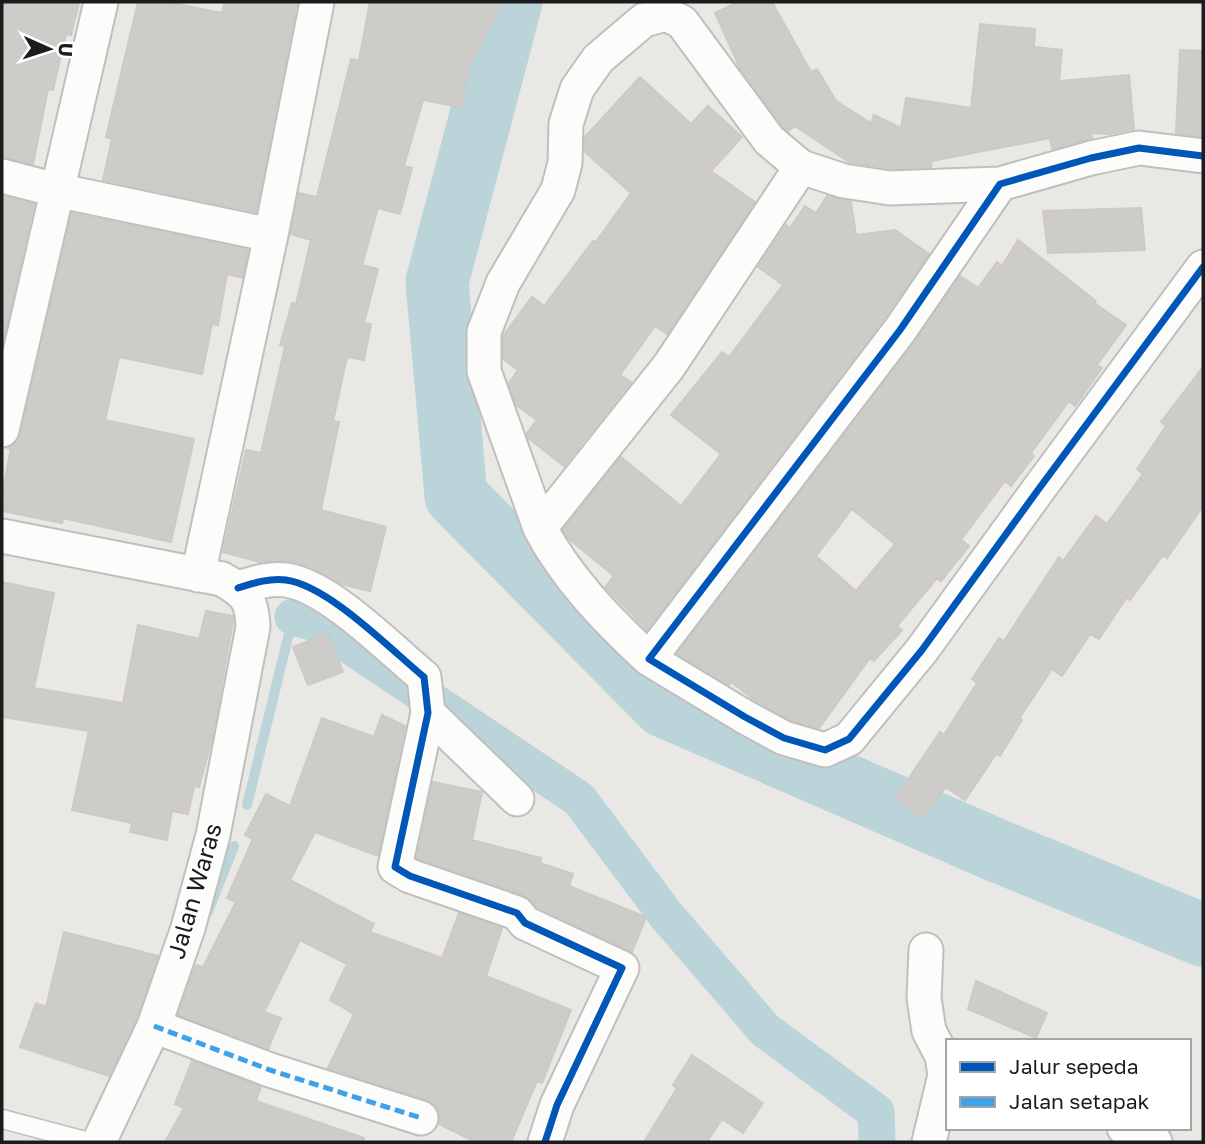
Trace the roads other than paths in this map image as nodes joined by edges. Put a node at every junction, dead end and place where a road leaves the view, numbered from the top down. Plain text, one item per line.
1 (101, 2) edge
2 (317, 2) edge
3 (1203, 156) edge
4 (801, 167) junction
5 (2, 176) edge
6 (1000, 184) junction
7 (56, 190) junction
8 (271, 235) junction
9 (1203, 267) edge
10 (2, 430) edge
11 (540, 528) junction
12 (2, 536) edge
13 (198, 575) junction
14 (238, 588) junction
15 (649, 659) junction
16 (428, 713) junction
17 (517, 799) dead end
18 (926, 950) dead end
19 (154, 1026) junction
20 (945, 1057) edge
21 (421, 1118) dead end
22 (2, 1119) edge
23 (1128, 1130) edge
24 (89, 1142) edge
25 (99, 1142) edge
26 (545, 1142) edge
27 (929, 1142) edge
28 (1155, 1142) edge

1 - 7 street
2 - 8 street
3 - 6 street
4 - 6 street
4 - 11 street
4 - 11 street
5 - 7 street
6 - 15 street
7 - 8 street
7 - 10 street
8 - 13 street
9 - 15 street
11 - 15 street
12 - 13 street
13 - 14 street
14 - 16 street
14 - 19 street, Jalan Waras
16 - 17 street
16 - 26 street
18 - 20 street
19 - 21 street
19 - 25 street, Jalan Waras
20 - 27 street
22 - 24 lane
23 - 28 street

